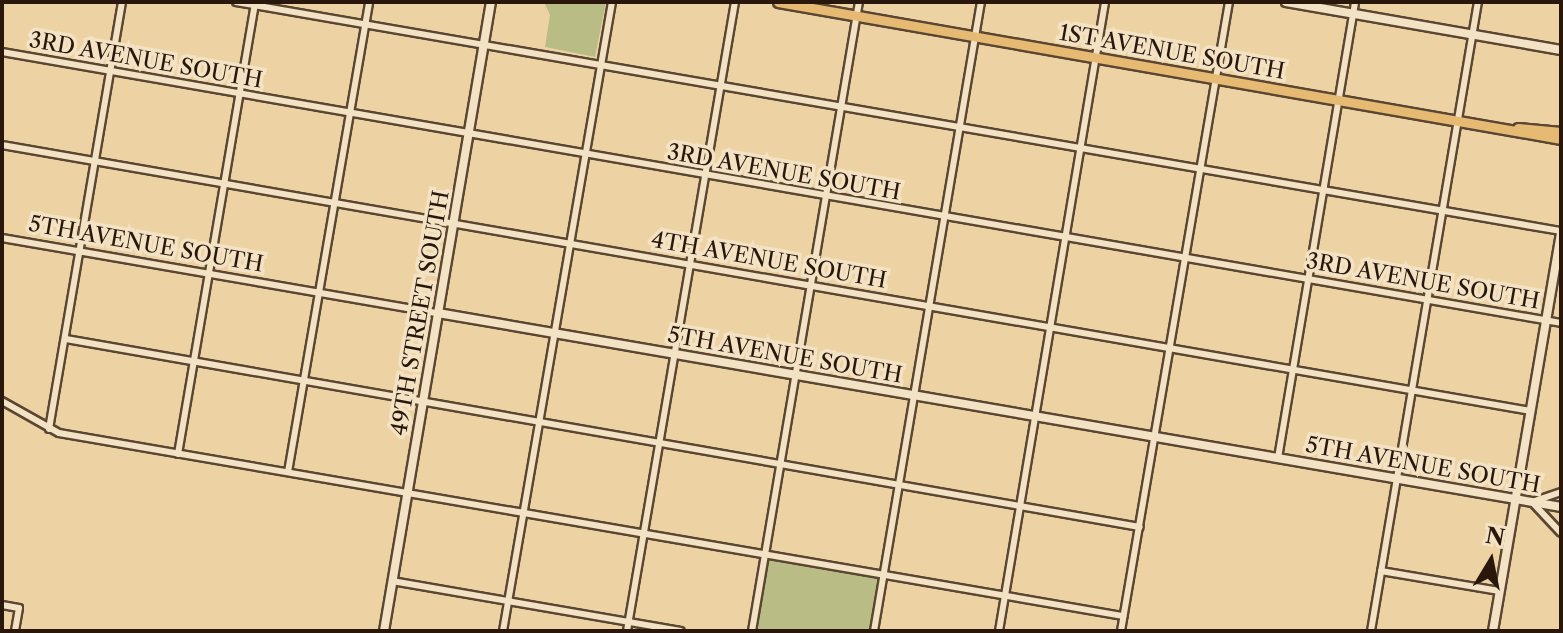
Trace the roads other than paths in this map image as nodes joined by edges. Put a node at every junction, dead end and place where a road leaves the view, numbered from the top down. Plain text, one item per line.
1 (122, 2) edge
2 (236, 2) edge
3 (369, 2) edge
4 (491, 2) edge
5 (612, 2) edge
6 (735, 2) edge
7 (778, 2) edge
8 (859, 2) edge
9 (981, 2) edge
10 (1105, 2) edge
11 (1229, 2) edge
12 (1286, 2) edge
13 (1355, 2) edge
14 (1478, 2) edge
15 (255, 4) edge
16 (1353, 14) junction
17 (856, 16) junction
18 (365, 25) junction
19 (1473, 34) junction
20 (976, 36) junction
21 (484, 46) junction
22 (1561, 50) edge
23 (2, 52) edge
24 (1095, 57) junction
25 (599, 66) junction
26 (110, 72) junction
27 (1217, 78) junction
28 (721, 85) junction
29 (239, 94) junction
30 (1340, 99) junction
31 (840, 107) junction
32 (350, 114) junction
33 (1457, 121) junction
34 (960, 127) junction
35 (1506, 130) junction
36 (1561, 132) edge
37 (469, 135) junction
38 (1561, 139) edge
39 (2, 145) edge
40 (1079, 146) junction
41 (585, 155) junction
42 (95, 161) junction
43 (1202, 168) junction
44 (704, 177) junction
45 (224, 184) junction
46 (1323, 191) junction
47 (824, 197) junction
48 (335, 203) junction
49 (1443, 211) junction
50 (944, 218) junction
51 (453, 224) junction
52 (1561, 232) edge
53 (2, 238) edge
54 (1063, 238) junction
55 (570, 244) junction
56 (80, 251) junction
57 (1188, 259) junction
58 (689, 265) junction
59 (208, 273) junction
60 (1308, 279) junction
61 (807, 285) junction
62 (319, 293) junction
63 (1428, 300) junction
64 (929, 306) junction
65 (438, 313) junction
66 (1547, 321) junction
67 (1561, 323) edge
68 (1049, 327) junction
69 (555, 333) junction
70 (66, 339) junction
71 (1171, 348) junction
72 (674, 354) junction
73 (193, 362) junction
74 (1293, 370) junction
75 (795, 375) junction
76 (306, 382) junction
77 (1412, 390) junction
78 (914, 395) junction
79 (2, 401) edge
80 (422, 402) junction
81 (1531, 411) junction
82 (1034, 416) junction
83 (540, 422) junction
84 (49, 429) junction
85 (1155, 437) junction
86 (659, 443) junction
87 (178, 454) junction
88 (1278, 458) junction
89 (782, 464) junction
90 (288, 472) junction
91 (1396, 479) junction
92 (899, 485) junction
93 (1561, 492) edge
94 (407, 493) junction
95 (1515, 499) junction
96 (1532, 502) junction
97 (1019, 506) junction
98 (1561, 507) edge
99 (525, 513) junction
100 (1140, 527) junction
101 (1561, 533) edge
102 (643, 534) junction
103 (767, 556) junction
104 (1381, 571) junction
105 (884, 575) junction
106 (392, 581) junction
107 (1499, 591) junction
108 (1005, 596) junction
109 (510, 601) junction
110 (2, 605) edge
111 (1123, 616) junction
112 (628, 622) junction
113 (15, 631) edge
114 (384, 631) edge
115 (503, 631) edge
116 (627, 631) edge
117 (681, 631) edge
118 (752, 631) edge
119 (874, 631) edge
120 (999, 631) edge
121 (1121, 631) edge
122 (1371, 631) edge
123 (1493, 631) edge

1 - 26 street
2 - 15 street
3 - 18 street
4 - 21 street, 49TH STREET SOUTH
5 - 25 street
6 - 28 street
7 - 17 main road, 1ST AVENUE SOUTH
8 - 17 street
9 - 20 street
10 - 24 street
11 - 27 street
12 - 16 street
13 - 16 street
14 - 19 street
15 - 18 street
15 - 29 street
16 - 19 street
16 - 30 street
17 - 20 main road, 1ST AVENUE SOUTH
17 - 31 street
18 - 21 street
18 - 32 street
19 - 22 street
19 - 33 street
20 - 24 main road, 1ST AVENUE SOUTH
20 - 34 street
21 - 25 street
21 - 37 street, 49TH STREET SOUTH
23 - 26 street, 3RD AVENUE SOUTH
24 - 27 main road, 1ST AVENUE SOUTH
24 - 40 street
25 - 28 street
25 - 41 street
26 - 29 street, 3RD AVENUE SOUTH
26 - 42 street
27 - 30 main road, 1ST AVENUE SOUTH
27 - 43 street
28 - 31 street
28 - 44 street
29 - 32 street, 3RD AVENUE SOUTH
29 - 45 street
30 - 33 main road, 1ST AVENUE SOUTH
30 - 46 street
31 - 34 street
31 - 47 street
32 - 37 street, 3RD AVENUE SOUTH
32 - 48 street
33 - 35 main road, 1ST AVENUE SOUTH
33 - 49 street
34 - 40 street
34 - 50 street
35 - 36 main road
35 - 38 main road, 1ST AVENUE SOUTH
37 - 41 street, 3RD AVENUE SOUTH
37 - 51 street, 49TH STREET SOUTH
39 - 42 street, 4TH AVENUE SOUTH
40 - 43 street
40 - 54 street
41 - 44 street, 3RD AVENUE SOUTH
41 - 55 street
42 - 45 street, 4TH AVENUE SOUTH
42 - 56 street
43 - 46 street
43 - 57 street
44 - 47 street, 3RD AVENUE SOUTH
44 - 58 street
45 - 48 street, 4TH AVENUE SOUTH
45 - 59 street
46 - 49 street
46 - 60 street
47 - 50 street, 3RD AVENUE SOUTH
47 - 61 street
48 - 51 street, 4TH AVENUE SOUTH
48 - 62 street
49 - 52 street
49 - 63 street
50 - 54 street, 3RD AVENUE SOUTH
50 - 64 street
51 - 55 street, 4TH AVENUE SOUTH
51 - 65 street, 49TH STREET SOUTH
52 - 66 street
53 - 56 street, 5TH AVENUE SOUTH
54 - 57 street, 3RD AVENUE SOUTH
54 - 68 street
55 - 58 street, 4TH AVENUE SOUTH
55 - 69 street
56 - 59 street, 5TH AVENUE SOUTH
56 - 70 street
57 - 60 street, 3RD AVENUE SOUTH
57 - 71 street
58 - 61 street, 4TH AVENUE SOUTH
58 - 72 street
59 - 62 street, 5TH AVENUE SOUTH
59 - 73 street
60 - 63 street, 3RD AVENUE SOUTH
60 - 74 street
61 - 64 street, 4TH AVENUE SOUTH
61 - 75 street
62 - 65 street, 5TH AVENUE SOUTH
62 - 76 street
63 - 66 street, 3RD AVENUE SOUTH
63 - 77 street
64 - 68 street, 4TH AVENUE SOUTH
64 - 78 street
65 - 69 street, 5TH AVENUE SOUTH
65 - 80 street, 49TH STREET SOUTH
66 - 67 street, 3RD AVENUE SOUTH
66 - 81 street
68 - 71 street, 4TH AVENUE SOUTH
68 - 82 street
69 - 72 street, 5TH AVENUE SOUTH
69 - 83 street
70 - 73 street
70 - 84 street
71 - 74 street, 4TH AVENUE SOUTH
71 - 85 street
72 - 75 street, 5TH AVENUE SOUTH
72 - 86 street
73 - 76 street
73 - 87 street
74 - 77 street, 4TH AVENUE SOUTH
74 - 88 street
75 - 78 street, 5TH AVENUE SOUTH
75 - 89 street
76 - 80 street
76 - 90 street
77 - 81 street, 4TH AVENUE SOUTH
77 - 91 street
78 - 82 street, 5TH AVENUE SOUTH
78 - 92 street
79 - 84 street
80 - 83 street
80 - 94 street, 49TH STREET SOUTH
81 - 95 street
82 - 85 street, 5TH AVENUE SOUTH
82 - 97 street
83 - 86 street
83 - 99 street
84 - 87 street
85 - 88 street, 5TH AVENUE SOUTH
85 - 100 street
86 - 89 street
86 - 102 street
87 - 90 street
88 - 91 street, 5TH AVENUE SOUTH
89 - 92 street
89 - 103 street
90 - 94 street
91 - 95 street, 5TH AVENUE SOUTH
91 - 104 street
92 - 97 street
92 - 105 street
93 - 96 street
94 - 99 street
94 - 106 street, 49TH STREET SOUTH
95 - 96 street, 5TH AVENUE SOUTH
95 - 107 street
96 - 98 street, 5TH AVENUE SOUTH
96 - 101 street
97 - 100 street
97 - 108 street
99 - 102 street
99 - 109 street
100 - 111 street
102 - 103 street
102 - 112 street
103 - 105 street
103 - 118 street
104 - 107 street
104 - 122 street
105 - 108 street
105 - 119 street
106 - 109 street
106 - 114 street, 49TH STREET SOUTH
107 - 123 street
108 - 111 street
108 - 120 street
109 - 112 street
109 - 115 street
110 - 113 street
111 - 121 street
112 - 116 street
112 - 117 street

